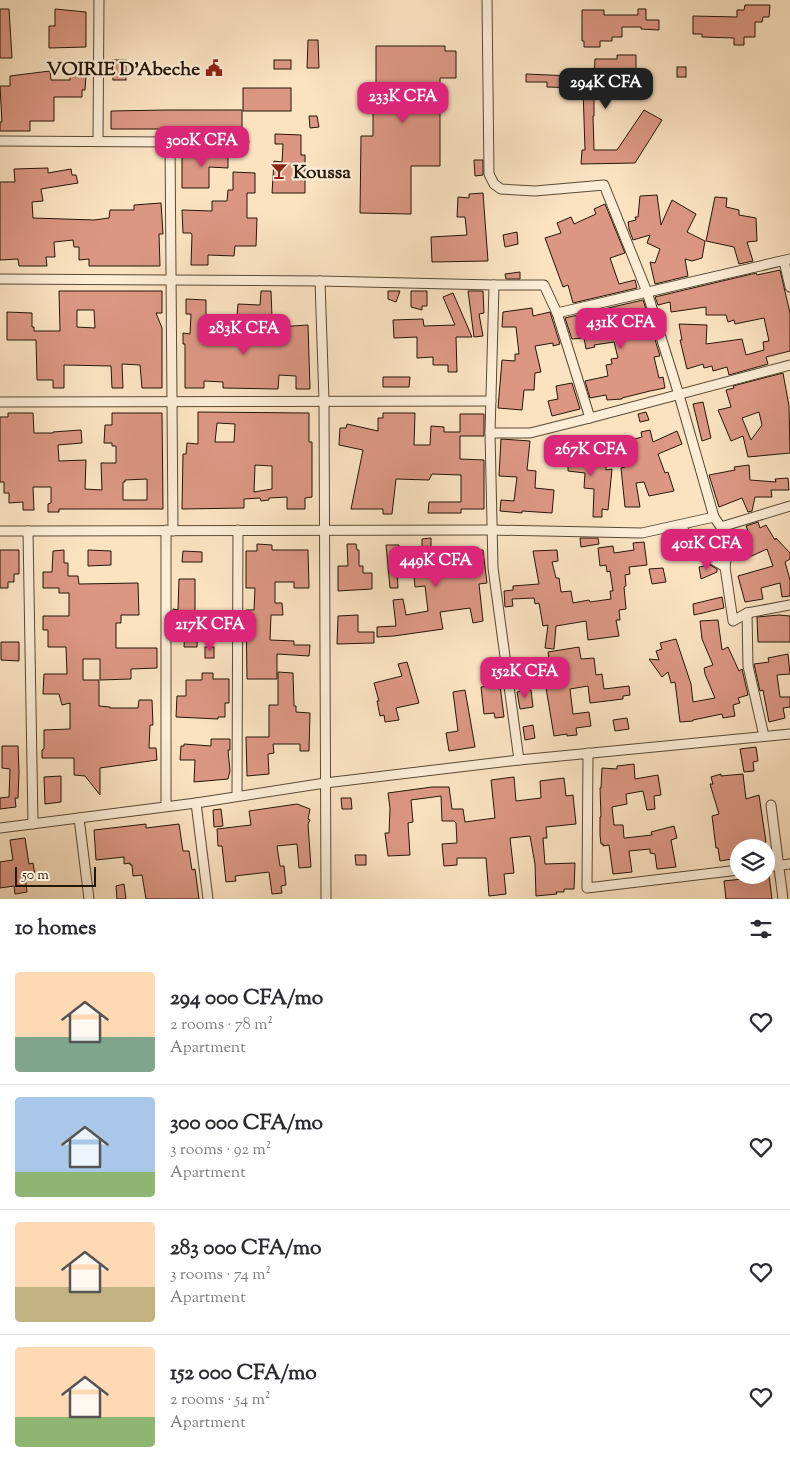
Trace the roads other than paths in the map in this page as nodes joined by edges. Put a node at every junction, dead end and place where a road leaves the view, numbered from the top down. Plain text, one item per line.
1 (99, 0) edge
2 (487, 0) edge
3 (98, 141) junction
4 (0, 142) edge
5 (170, 142) junction
6 (244, 142) dead end
7 (787, 260) edge
8 (0, 279) edge
9 (170, 279) junction
10 (320, 281) junction
11 (494, 286) junction
12 (790, 286) edge
13 (647, 292) junction
14 (557, 314) junction
15 (790, 365) edge
16 (679, 395) junction
17 (324, 401) junction
18 (491, 401) junction
19 (0, 402) edge
20 (173, 403) junction
21 (590, 418) junction
22 (490, 433) junction
23 (790, 506) edge
24 (714, 517) junction
25 (681, 524) junction
26 (721, 527) junction
27 (169, 530) junction
28 (238, 530) junction
29 (325, 530) junction
30 (491, 530) junction
31 (0, 531) edge
32 (28, 531) junction
33 (725, 567) junction
34 (790, 605) edge
35 (747, 613) junction
36 (790, 734) edge
37 (764, 736) junction
38 (588, 753) junction
39 (519, 760) junction
40 (325, 782) junction
41 (238, 796) junction
42 (196, 803) junction
43 (771, 805) dead end
44 (166, 806) junction
45 (79, 818) junction
46 (33, 824) junction
47 (0, 828) edge
48 (790, 864) edge
49 (775, 866) edge
50 (778, 866) junction
51 (730, 871) edge
52 (587, 888) junction
53 (89, 899) edge
54 (208, 899) edge
55 (326, 899) edge
56 (587, 899) edge
57 (783, 899) edge

1 - 3 street
2 - 13 street
3 - 4 street
3 - 5 street
5 - 6 street
5 - 9 street
7 - 12 street
7 - 13 street
8 - 9 street
9 - 10 street
9 - 20 street
10 - 11 street
10 - 17 street
11 - 14 street
11 - 18 street
13 - 14 street
13 - 16 street
14 - 21 street
15 - 16 street
16 - 21 street
16 - 24 street
17 - 18 street
17 - 20 street
17 - 29 street
18 - 22 street
19 - 20 street
20 - 27 street
21 - 22 street
22 - 30 street
23 - 26 street
24 - 25 street
24 - 26 street
25 - 30 street
25 - 33 street
26 - 33 street
27 - 28 street
27 - 32 street
27 - 44 street
28 - 29 street
28 - 41 street
29 - 30 street
29 - 40 street
30 - 39 street
31 - 32 street
32 - 46 street
33 - 35 street
34 - 35 street
35 - 37 street
36 - 37 street
37 - 38 street
38 - 39 street
38 - 52 street
39 - 40 street
40 - 41 street
40 - 55 street
41 - 42 street
42 - 44 street
42 - 54 street
43 - 50 street
44 - 45 street
45 - 46 street
45 - 53 street
46 - 47 street
48 - 50 street
49 - 50 street
50 - 57 street
51 - 52 street
52 - 56 street

